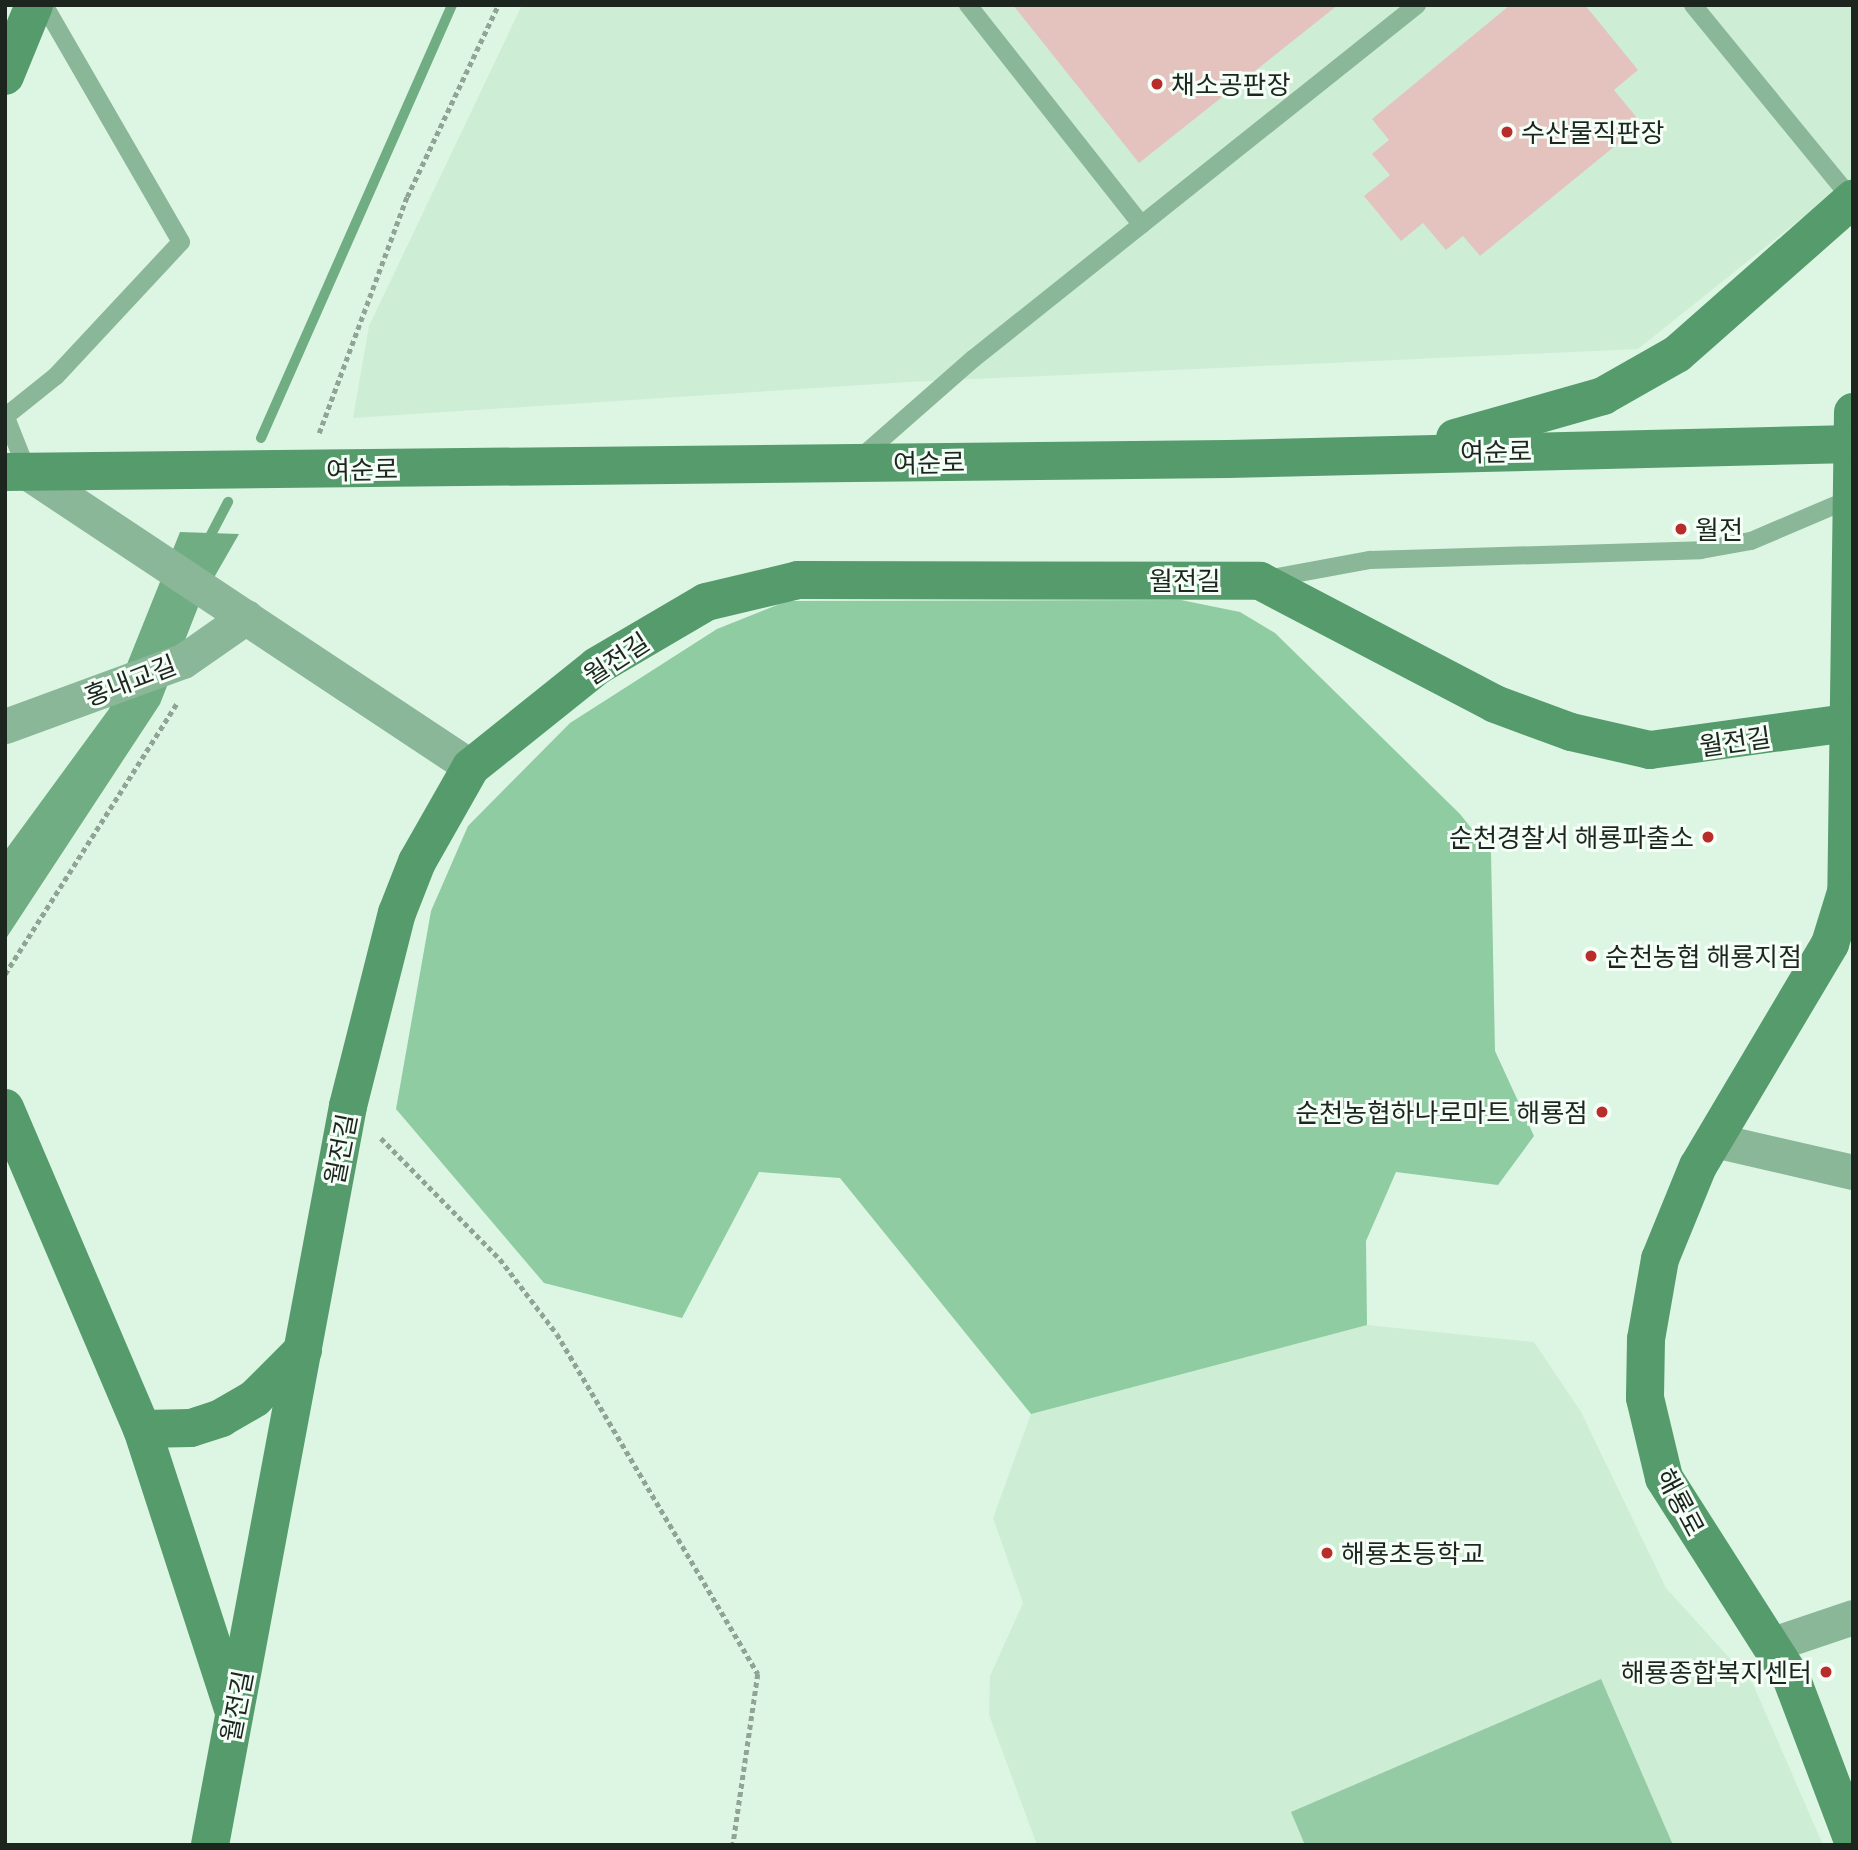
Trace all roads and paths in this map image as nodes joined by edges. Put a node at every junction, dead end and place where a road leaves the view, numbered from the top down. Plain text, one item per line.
1 (34, 5) edge
2 (44, 5) edge
3 (498, 5) edge
4 (968, 5) edge
5 (1417, 5) edge
6 (1693, 5) edge
7 (5, 76) edge
8 (1852, 199) edge
9 (1142, 225) junction
10 (6, 416) edge
11 (1851, 433) edge
12 (1402, 453) junction
13 (854, 463) junction
14 (312, 469) junction
15 (17, 472) edge
16 (1847, 500) junction
17 (1260, 580) junction
18 (234, 609) junction
19 (187, 658) junction
20 (1850, 721) edge
21 (5, 726) edge
22 (471, 767) junction
23 (5, 974) edge
24 (348, 1106) junction
25 (5, 1108) edge
26 (1714, 1140) junction
27 (1853, 1172) edge
28 (303, 1350) junction
29 (142, 1429) junction
30 (1853, 1617) edge
31 (1770, 1645) junction
32 (235, 1714) junction
33 (1853, 1841) edge
34 (210, 1845) edge
35 (733, 1845) edge

1 - 7 street
2 - 10 lane
3 - 14 path
4 - 9 lane
5 - 9 lane
6 - 8 lane
8 - 12 street
9 - 13 lane
10 - 15 lane
11 - 12 street, 여순로
11 - 16 street, 해룡로
12 - 13 street, 여순로
13 - 14 street, 여순로
14 - 15 street, 여순로
15 - 18 street
16 - 17 lane
16 - 20 street, 해룡로
17 - 20 street, 월전길
17 - 22 street, 월전길
18 - 19 street, 홍내교길
18 - 22 street
19 - 21 street, 홍내교길
19 - 23 path
20 - 26 street, 해룡로
22 - 24 street, 월전길
24 - 28 street, 월전길
24 - 35 path
25 - 29 street
26 - 27 street
26 - 31 street, 해룡로
28 - 29 street
28 - 32 street, 월전길
29 - 32 street
30 - 31 street
31 - 33 street, 해룡로
32 - 34 street, 월전길

